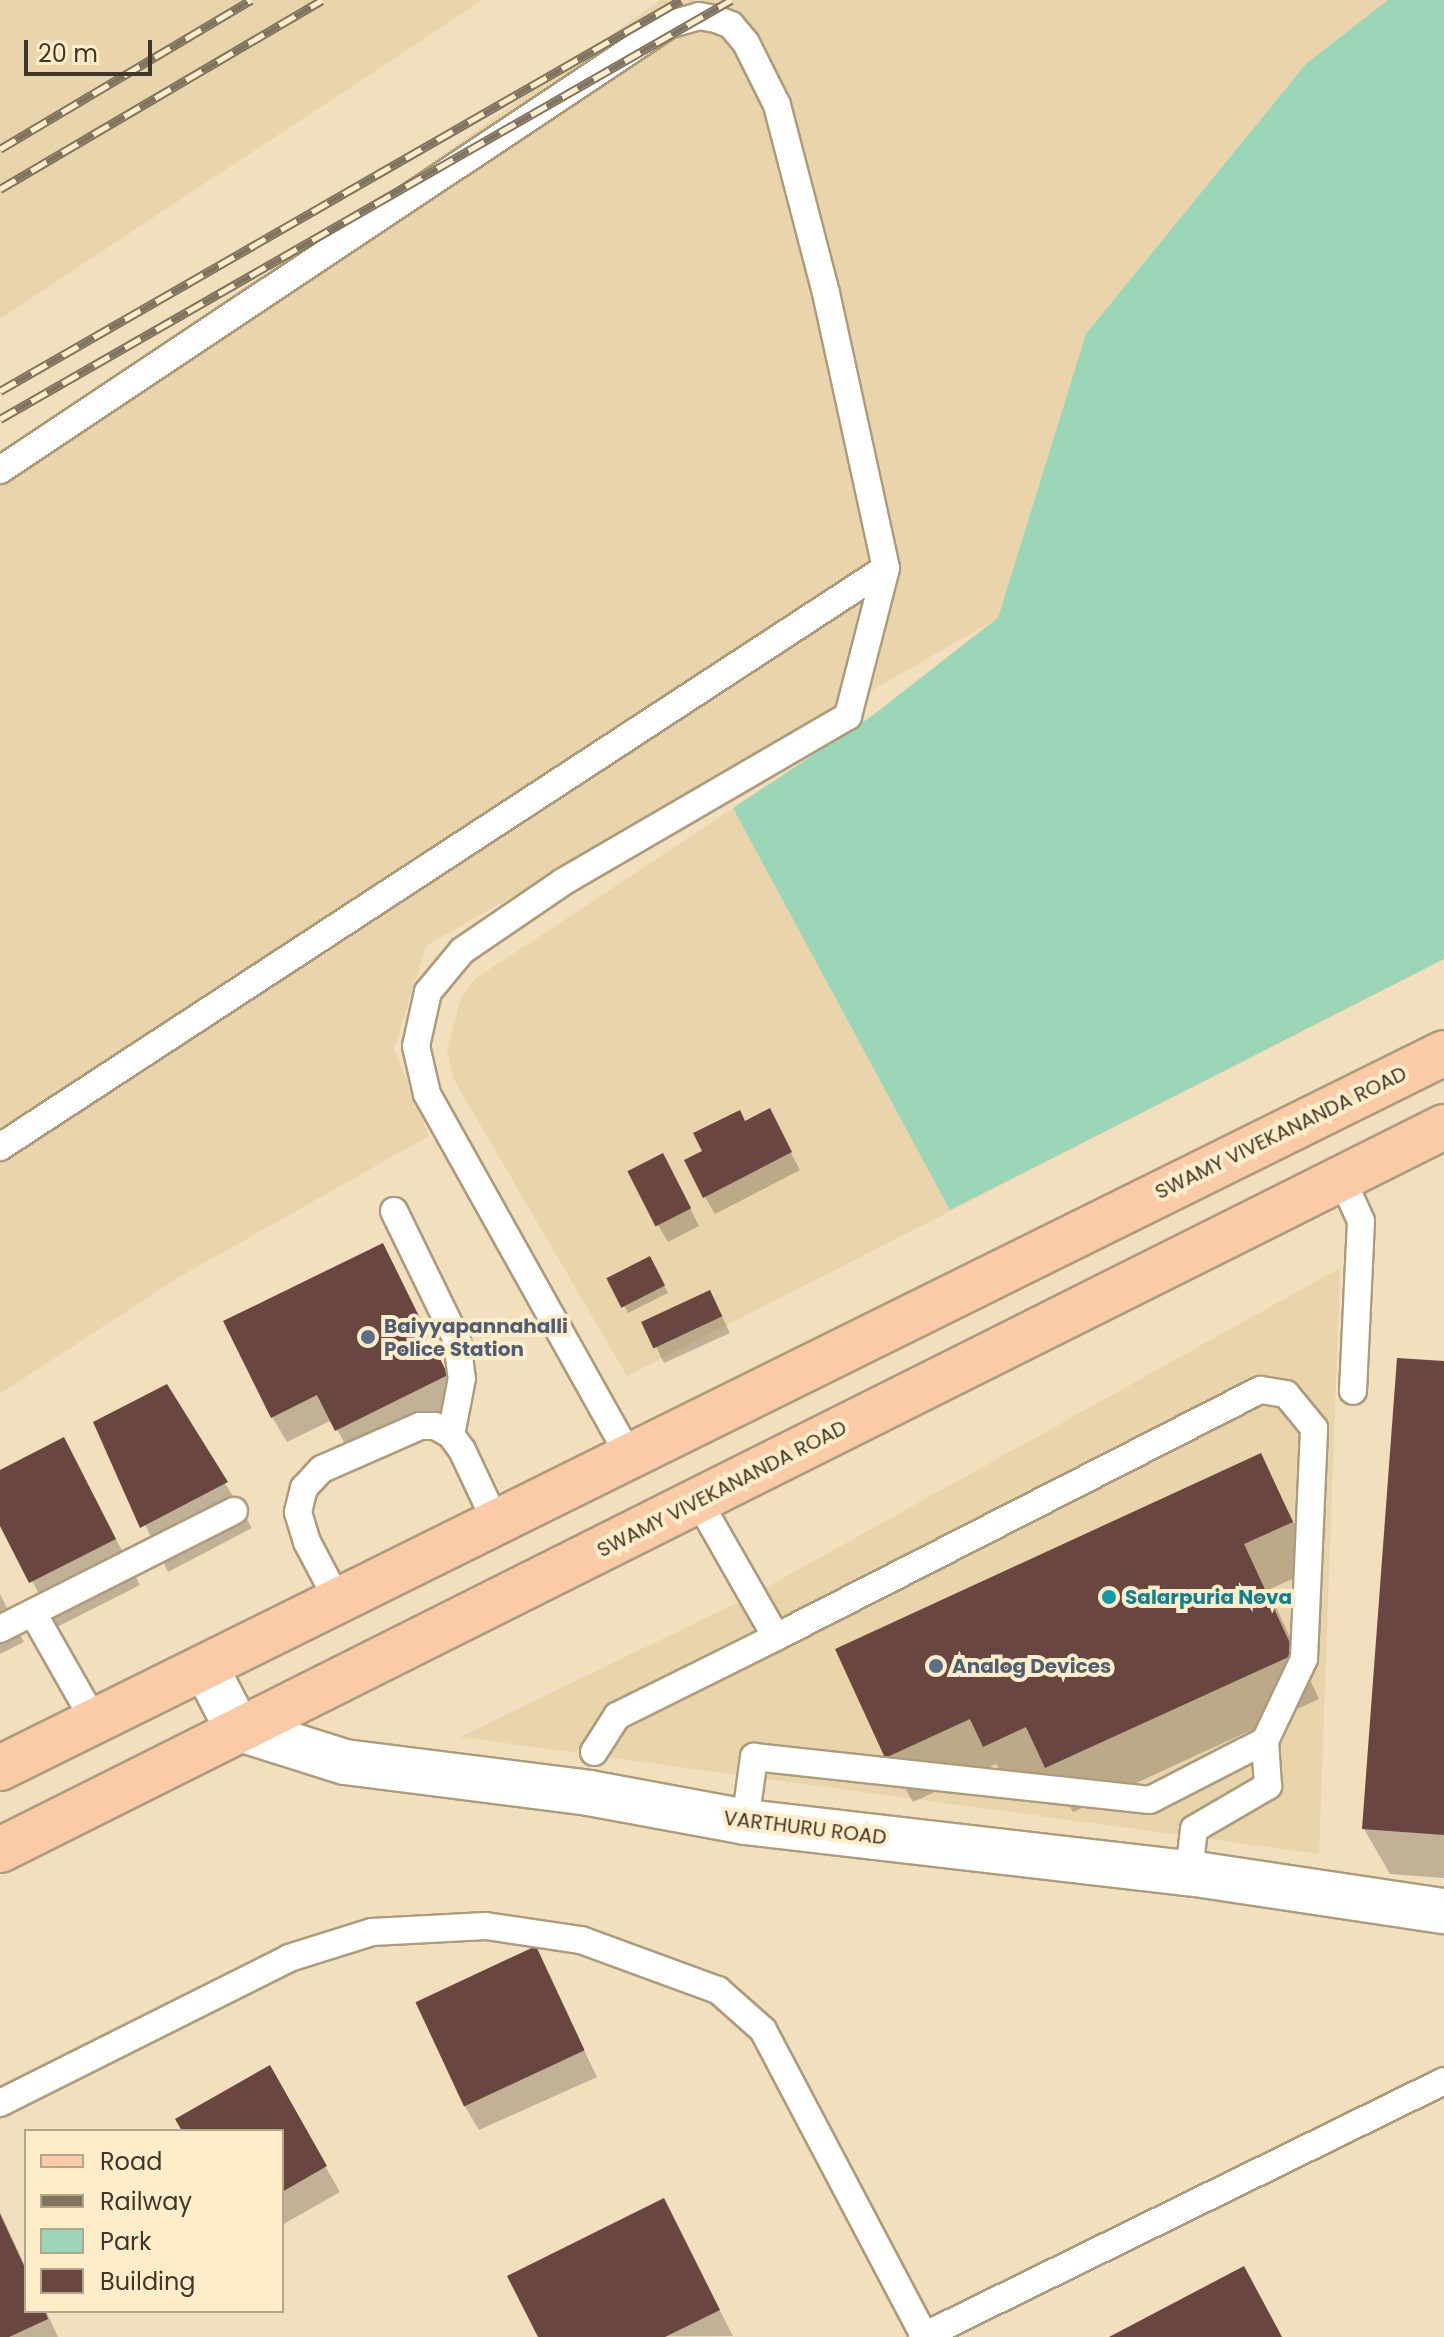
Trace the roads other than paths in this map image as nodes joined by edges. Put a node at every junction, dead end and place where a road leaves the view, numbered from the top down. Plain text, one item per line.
1 (0, 470) edge
2 (886, 568) junction
3 (1444, 1053) edge
4 (1444, 1127) edge
5 (0, 1147) edge
6 (1341, 1177) junction
7 (394, 1211) dead end
8 (1353, 1391) dead end
9 (451, 1435) junction
10 (628, 1453) junction
11 (699, 1502) junction
12 (234, 1511) dead end
13 (495, 1520) junction
14 (336, 1597) junction
15 (33, 1613) junction
16 (0, 1629) edge
17 (776, 1637) junction
18 (206, 1668) junction
19 (95, 1722) junction
20 (237, 1728) junction
21 (1265, 1741) junction
22 (594, 1752) dead end
23 (0, 1768) edge
24 (745, 1822) junction
25 (0, 1850) edge
26 (1189, 1873) junction
27 (1444, 1911) edge
28 (1444, 2081) edge
29 (0, 2103) edge
30 (923, 2336) edge

1 - 2 lane
2 - 5 lane
2 - 10 lane
3 - 10 main road, SWAMY VIVEKANANDA ROAD
4 - 6 main road, SWAMY VIVEKANANDA ROAD
6 - 8 lane
6 - 11 main road, SWAMY VIVEKANANDA ROAD
7 - 9 lane
9 - 13 lane
9 - 14 lane
10 - 13 main road, SWAMY VIVEKANANDA ROAD
11 - 17 lane
11 - 20 main road, SWAMY VIVEKANANDA ROAD
12 - 15 lane
13 - 14 main road, SWAMY VIVEKANANDA ROAD
14 - 18 main road, SWAMY VIVEKANANDA ROAD
15 - 16 lane
15 - 19 lane
17 - 21 lane
17 - 22 lane
18 - 19 main road, SWAMY VIVEKANANDA ROAD
18 - 20 street
19 - 23 main road, SWAMY VIVEKANANDA ROAD
20 - 24 street, VARTHURU ROAD
20 - 25 main road, SWAMY VIVEKANANDA ROAD
21 - 24 lane
21 - 26 lane
24 - 26 street, VARTHURU ROAD
26 - 27 street, VARTHURU ROAD
28 - 30 lane
29 - 30 lane

